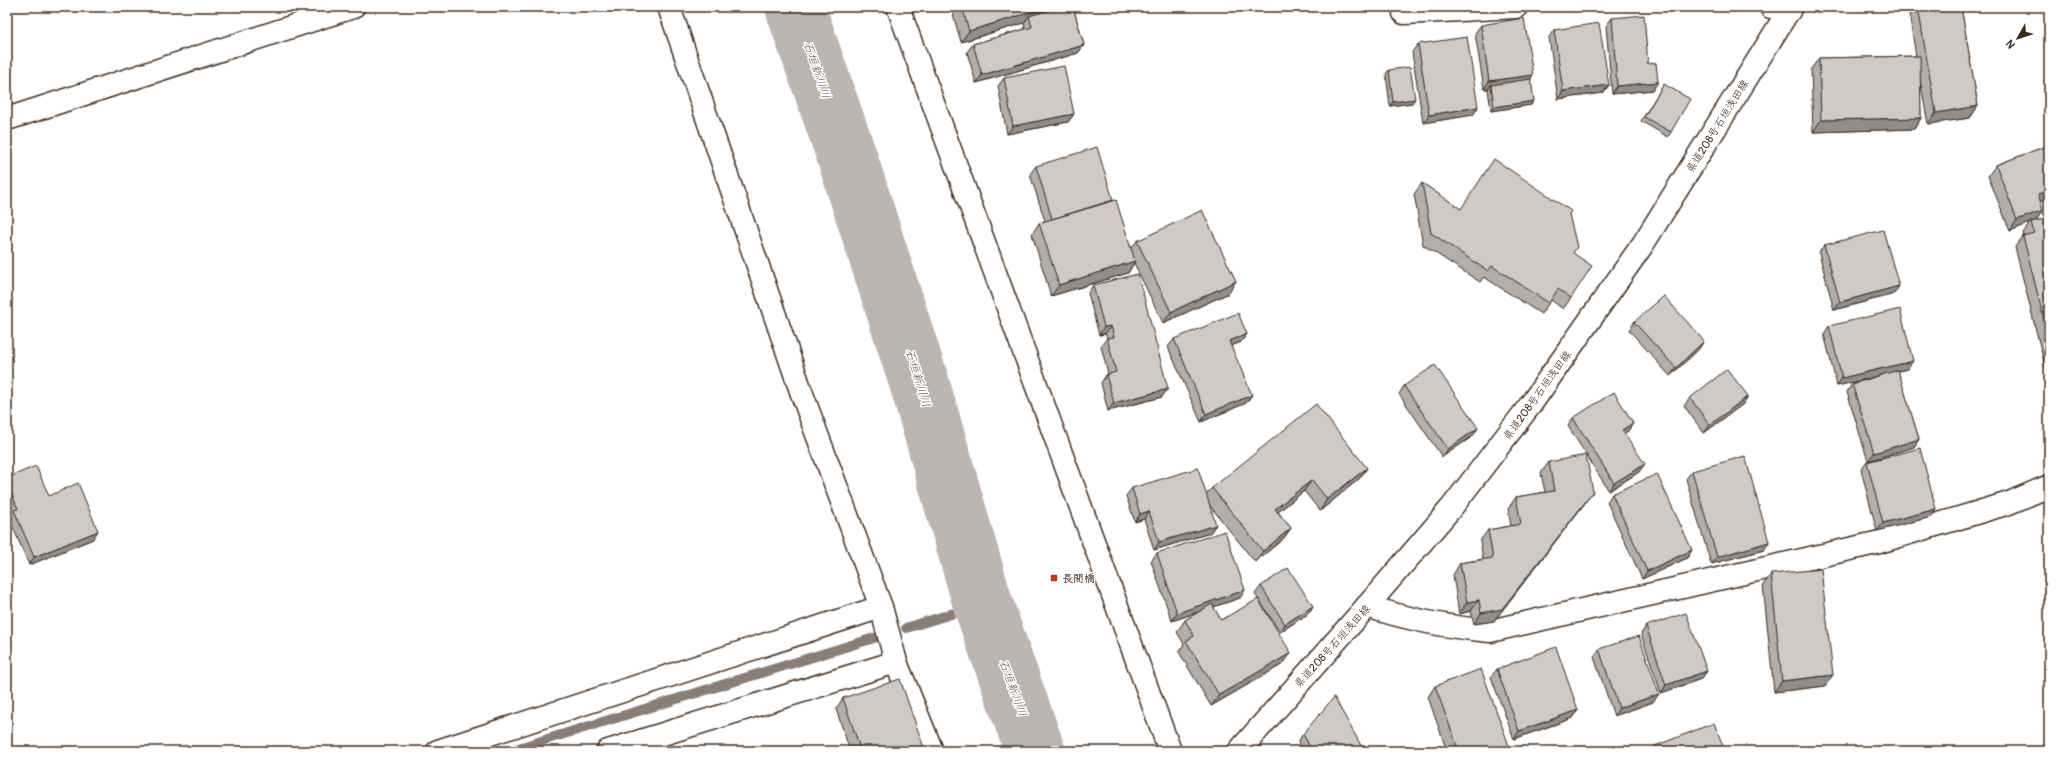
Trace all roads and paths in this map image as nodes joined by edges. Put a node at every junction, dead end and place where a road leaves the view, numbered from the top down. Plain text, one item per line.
1 (353, 7) edge
2 (669, 7) edge
3 (898, 7) edge
4 (1516, 7) edge
5 (1784, 8) edge
6 (1404, 13) dead end
7 (7, 119) edge
8 (2049, 486) edge
9 (1367, 606) junction
10 (881, 607) junction
11 (896, 662) junction
12 (438, 751) edge
13 (608, 751) edge
14 (932, 751) edge
15 (1170, 751) edge
16 (1239, 751) edge

1 - 7 street
2 - 10 street
3 - 15 street
4 - 6 street
5 - 9 street, 県道208号石垣浅田線
8 - 9 street
9 - 16 street, 県道208号石垣浅田線
10 - 11 street
10 - 12 street
11 - 13 street
11 - 14 street

